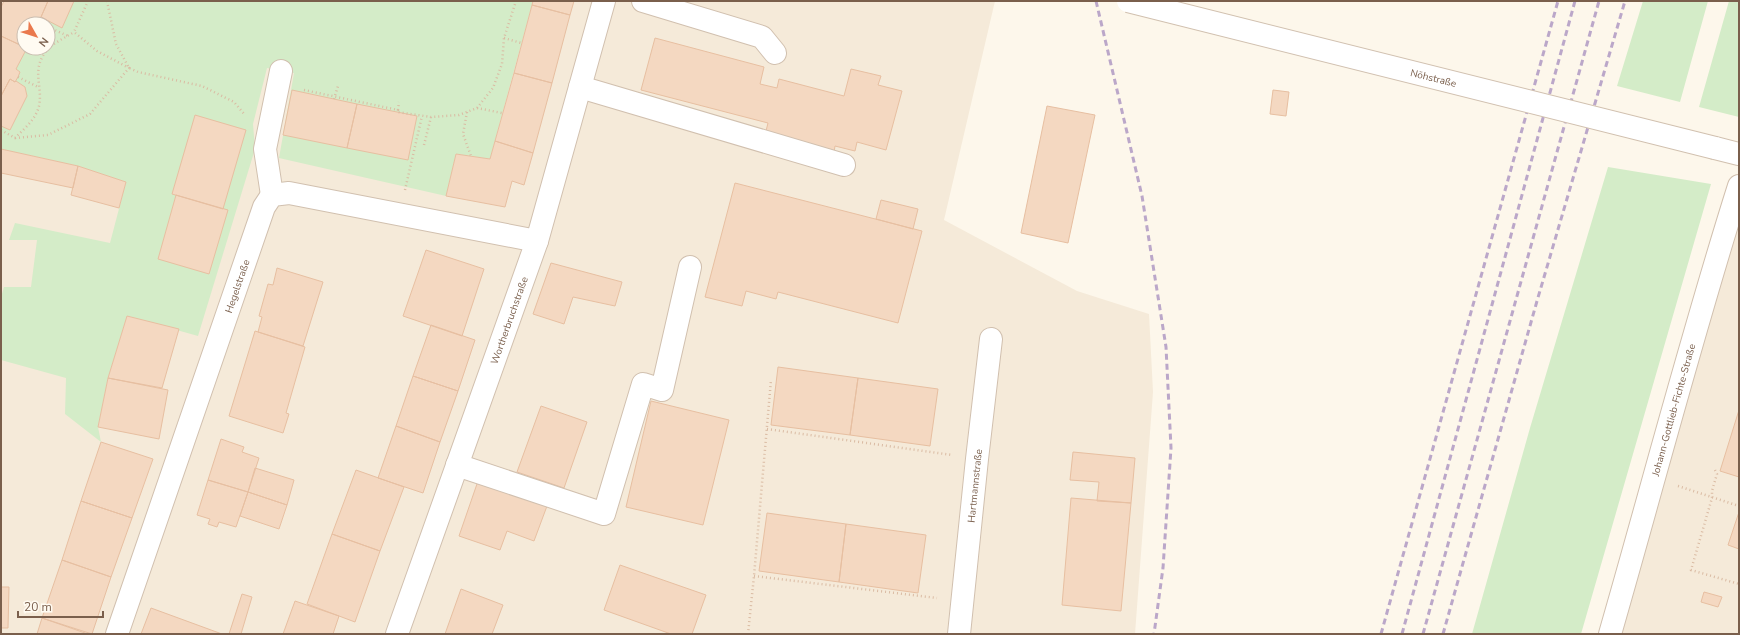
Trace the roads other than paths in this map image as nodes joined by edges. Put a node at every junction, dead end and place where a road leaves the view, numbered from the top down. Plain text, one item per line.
1 (604, 1) edge
2 (643, 1) edge
3 (1128, 1) edge
4 (775, 54) dead end
5 (280, 74) road end
6 (580, 87) junction
7 (1739, 154) edge
8 (844, 165) dead end
9 (1739, 186) edge
10 (272, 195) junction
11 (537, 241) junction
12 (690, 266) dead end
13 (991, 339) dead end
14 (457, 465) junction
15 (117, 634) edge
16 (397, 634) edge
17 (960, 634) edge
18 (1610, 634) edge

1 - 6 street, Wortherbruchstraße
2 - 4 street
3 - 7 street, Nöhstraße, bridge
5 - 10 street
6 - 8 street
6 - 11 street, Wortherbruchstraße
9 - 18 street, Johann-Gottlieb-Fichte-Straße
10 - 11 street
10 - 15 street, Hegelstraße
11 - 14 street, Wortherbruchstraße
12 - 14 street
13 - 17 street, Hartmannstraße
14 - 16 street, Wortherbruchstraße

